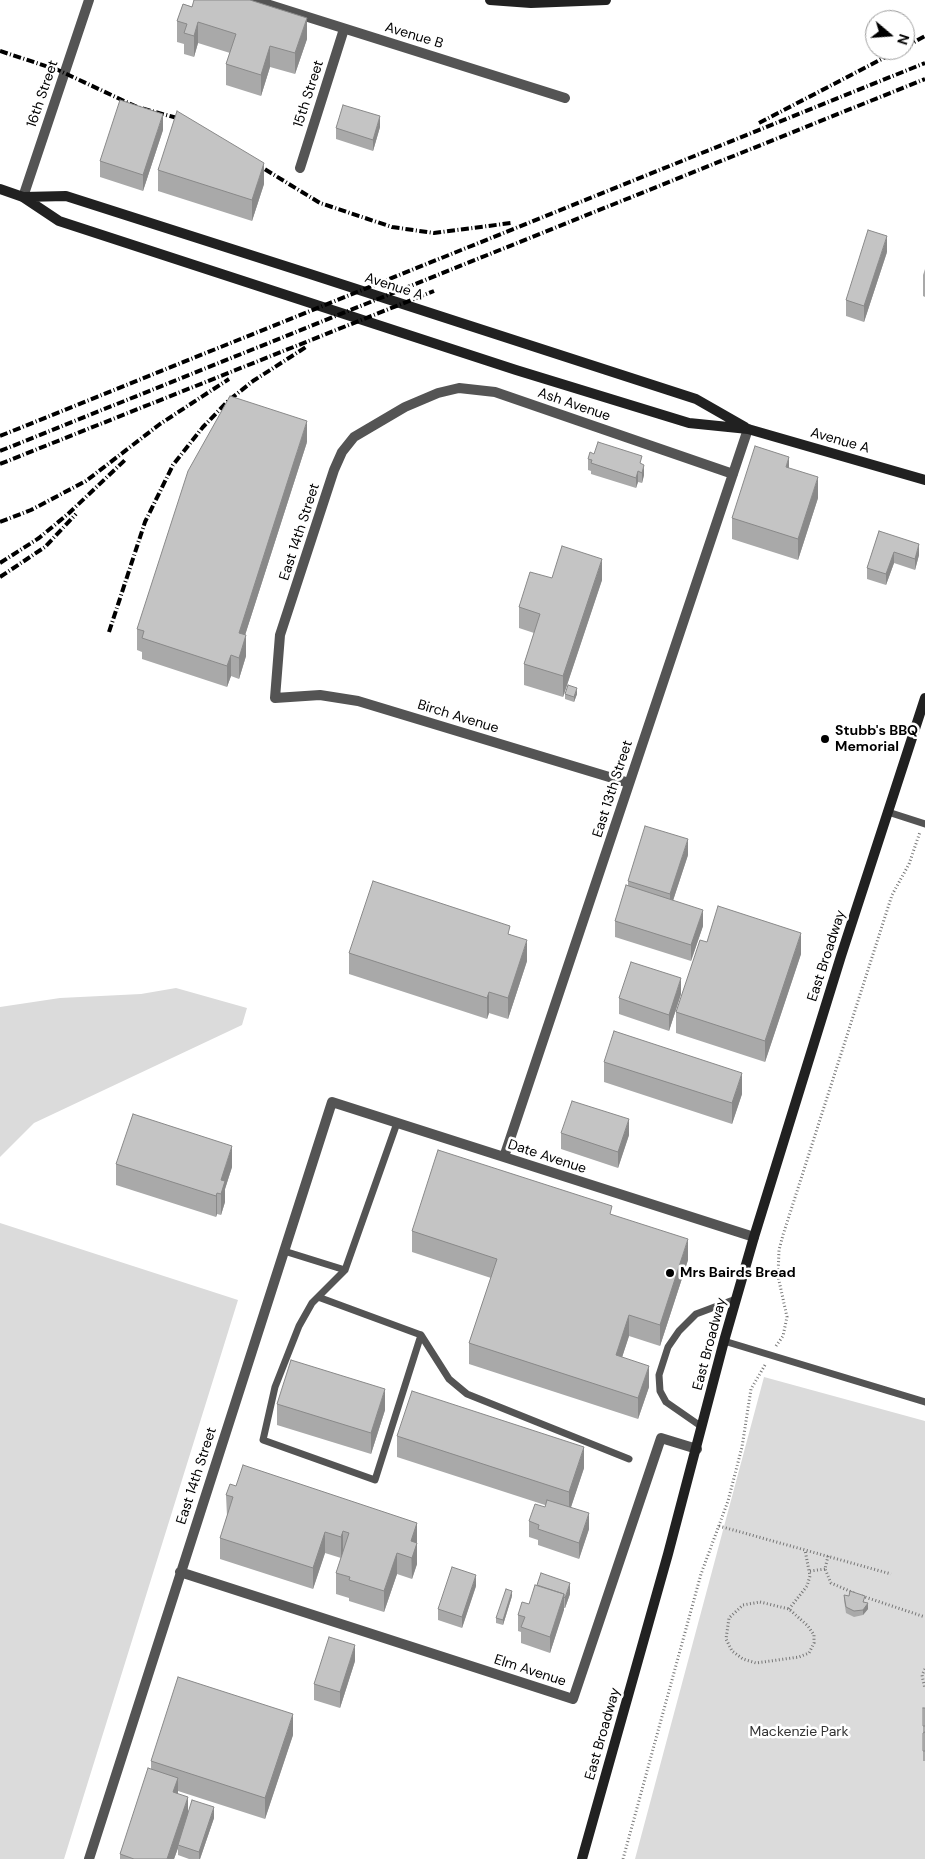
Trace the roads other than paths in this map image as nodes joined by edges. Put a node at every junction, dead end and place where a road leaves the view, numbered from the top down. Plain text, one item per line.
1 (89, 0) edge
2 (254, 0) edge
3 (490, 0) edge
4 (606, 0) edge
5 (344, 29) junction
6 (565, 98) dead end
7 (300, 168) dead end
8 (0, 189) edge
9 (23, 197) junction
10 (405, 407) joint
11 (748, 429) junction
12 (733, 474) junction
13 (925, 480) edge
14 (275, 698) joint
15 (925, 698) edge
16 (629, 783) junction
17 (888, 812) junction
18 (924, 823) edge
19 (332, 1102) joint
20 (397, 1123) junction
21 (504, 1158) junction
22 (754, 1237) junction
23 (284, 1251) junction
24 (345, 1270) junction
25 (318, 1297) junction
26 (736, 1299) junction
27 (421, 1335) junction
28 (724, 1341) junction
29 (925, 1402) edge
30 (702, 1427) junction
31 (697, 1449) junction
32 (629, 1459) dead end
33 (180, 1572) junction
34 (90, 1859) edge
35 (582, 1859) edge

1 - 9 street, 16th Street
2 - 5 street, Avenue B
3 - 4 main road
5 - 6 street, Avenue B
5 - 7 street, 15th Street
8 - 9 main road, Avenue A
9 - 11 main road, Avenue A
9 - 11 main road, Avenue A
10 - 12 street, Ash Avenue
10 - 14 street, East 14th Street
11 - 12 street, East 13th Street
11 - 13 main road, Avenue A
12 - 16 street, East 13th Street
14 - 16 street, Birch Avenue
15 - 17 main road, East Broadway
16 - 21 street, East 13th Street
17 - 18 lane
17 - 22 main road, East Broadway
19 - 20 street, Date Avenue
19 - 23 street, East 14th Street
20 - 21 street, Date Avenue
20 - 24 lane
21 - 22 street, Date Avenue
22 - 26 main road, East Broadway
23 - 24 lane
23 - 33 street, East 14th Street
24 - 25 lane
25 - 27 lane
25 - 27 lane
26 - 28 main road, East Broadway
26 - 30 lane
27 - 32 lane
28 - 29 lane
28 - 30 main road, East Broadway
30 - 31 main road, East Broadway
31 - 33 street, Elm Avenue
31 - 35 main road, East Broadway
33 - 34 street, East 14th Street

